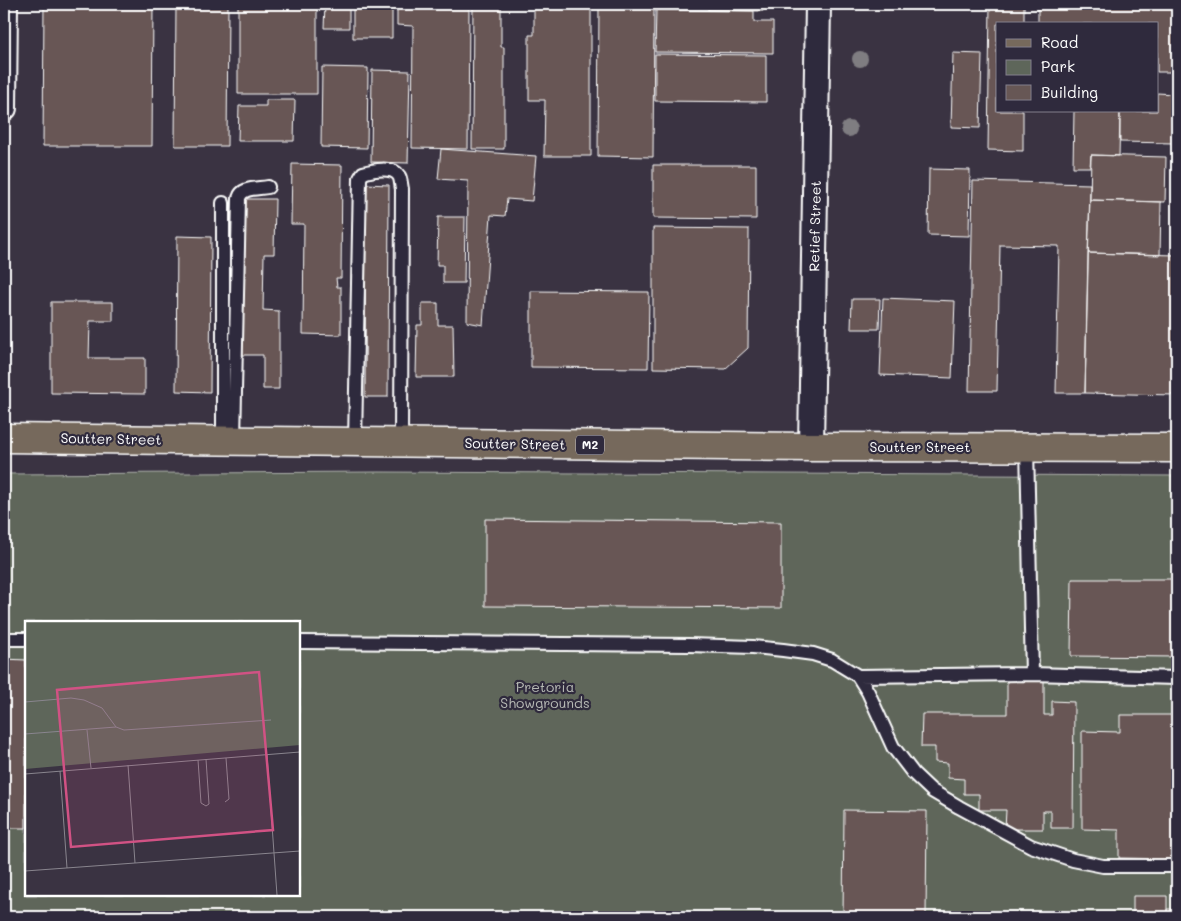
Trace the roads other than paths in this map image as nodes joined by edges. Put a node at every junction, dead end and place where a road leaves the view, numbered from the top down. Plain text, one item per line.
1 (5, 4) edge
2 (818, 4) edge
3 (4, 108) edge
4 (268, 187) dead end
5 (223, 203) dead end
6 (4, 438) edge
7 (229, 440) junction
8 (355, 442) junction
9 (401, 442) junction
10 (811, 447) junction
11 (1027, 447) junction
12 (1177, 448) edge
13 (4, 639) edge
14 (25, 639) edge
15 (300, 642) edge
16 (1032, 674) junction
17 (858, 676) junction
18 (1177, 678) edge
19 (1177, 866) edge

1 - 3 street
2 - 10 street, Retief Street
4 - 7 lane
5 - 7 lane
6 - 7 main road, Soutter Street / M2
7 - 8 main road, Soutter Street / M2
8 - 9 main road, Soutter Street / M2
8 - 9 lane
9 - 10 main road, Soutter Street / M2
10 - 11 main road, Soutter Street / M2
11 - 12 main road, Soutter Street / M2
11 - 16 lane
13 - 14 lane
15 - 17 lane
16 - 17 lane
16 - 18 lane
17 - 19 lane

